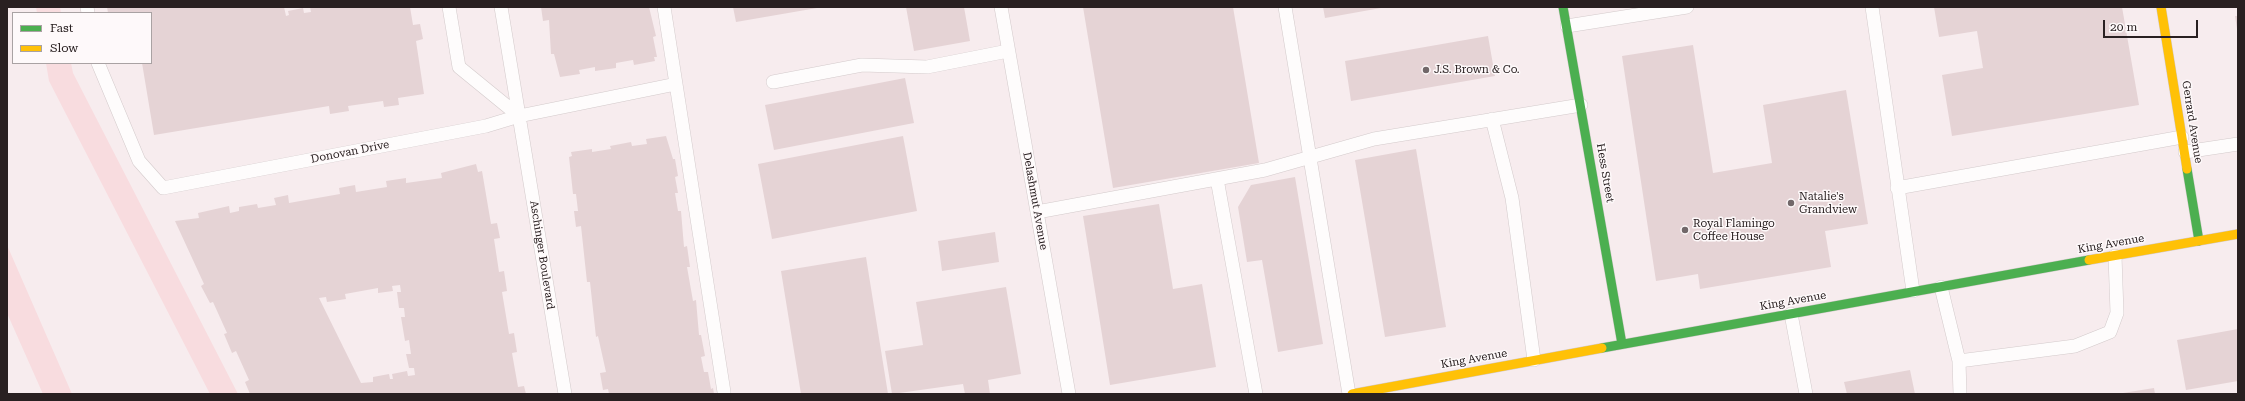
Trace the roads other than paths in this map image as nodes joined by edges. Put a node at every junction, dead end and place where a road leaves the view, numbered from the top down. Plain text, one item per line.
1 (449, 7) edge
2 (501, 7) edge
3 (664, 7) edge
4 (1001, 7) edge
5 (1285, 7) edge
6 (1563, 7) edge
7 (1687, 7) edge
8 (1872, 7) edge
9 (2161, 7) edge
10 (1567, 26) junction
11 (1008, 51) junction
12 (98, 64) edge
13 (772, 82) dead end
14 (676, 84) junction
15 (1582, 105) junction
16 (519, 116) junction
17 (1492, 119) junction
18 (2182, 136) junction
19 (2238, 144) edge
20 (2184, 152) junction
21 (1309, 157) junction
22 (1217, 179) junction
23 (1897, 188) junction
24 (1037, 212) junction
25 (2238, 234) edge
26 (2199, 241) junction
27 (2115, 256) junction
28 (1941, 287) junction
29 (1913, 291) junction
30 (1791, 314) junction
31 (1622, 344) junction
32 (1534, 360) junction
33 (1959, 361) junction
34 (724, 392) dead end
35 (565, 394) edge
36 (1069, 394) edge
37 (1256, 394) edge
38 (1351, 394) edge
39 (1806, 394) edge
40 (1960, 394) edge

1 - 16 lane
2 - 16 lane, Aschinger Boulevard
3 - 14 lane
4 - 11 lane, Delashmut Avenue
5 - 21 lane
6 - 10 street, Hess Street
7 - 10 lane
8 - 23 lane
9 - 18 street, Gerrard Avenue
10 - 15 street, Hess Street
11 - 13 lane
11 - 24 lane, Delashmut Avenue
12 - 16 lane, Donovan Drive
14 - 16 lane, Donovan Drive
14 - 34 lane
15 - 17 lane
15 - 31 street, Hess Street
16 - 35 lane, Aschinger Boulevard
17 - 21 lane
17 - 32 lane
18 - 20 street, Gerrard Avenue
18 - 23 lane
19 - 20 lane
20 - 26 street, Gerrard Avenue
21 - 22 lane
21 - 38 lane
22 - 24 lane
22 - 37 lane
23 - 29 lane
24 - 36 lane, Delashmut Avenue
25 - 26 street, King Avenue
26 - 27 street, King Avenue
27 - 28 street, King Avenue
27 - 33 lane
28 - 29 street, King Avenue
28 - 33 lane
29 - 30 street, King Avenue
30 - 31 street, King Avenue
30 - 39 lane
31 - 32 street, King Avenue
32 - 38 street, King Avenue
33 - 40 lane

